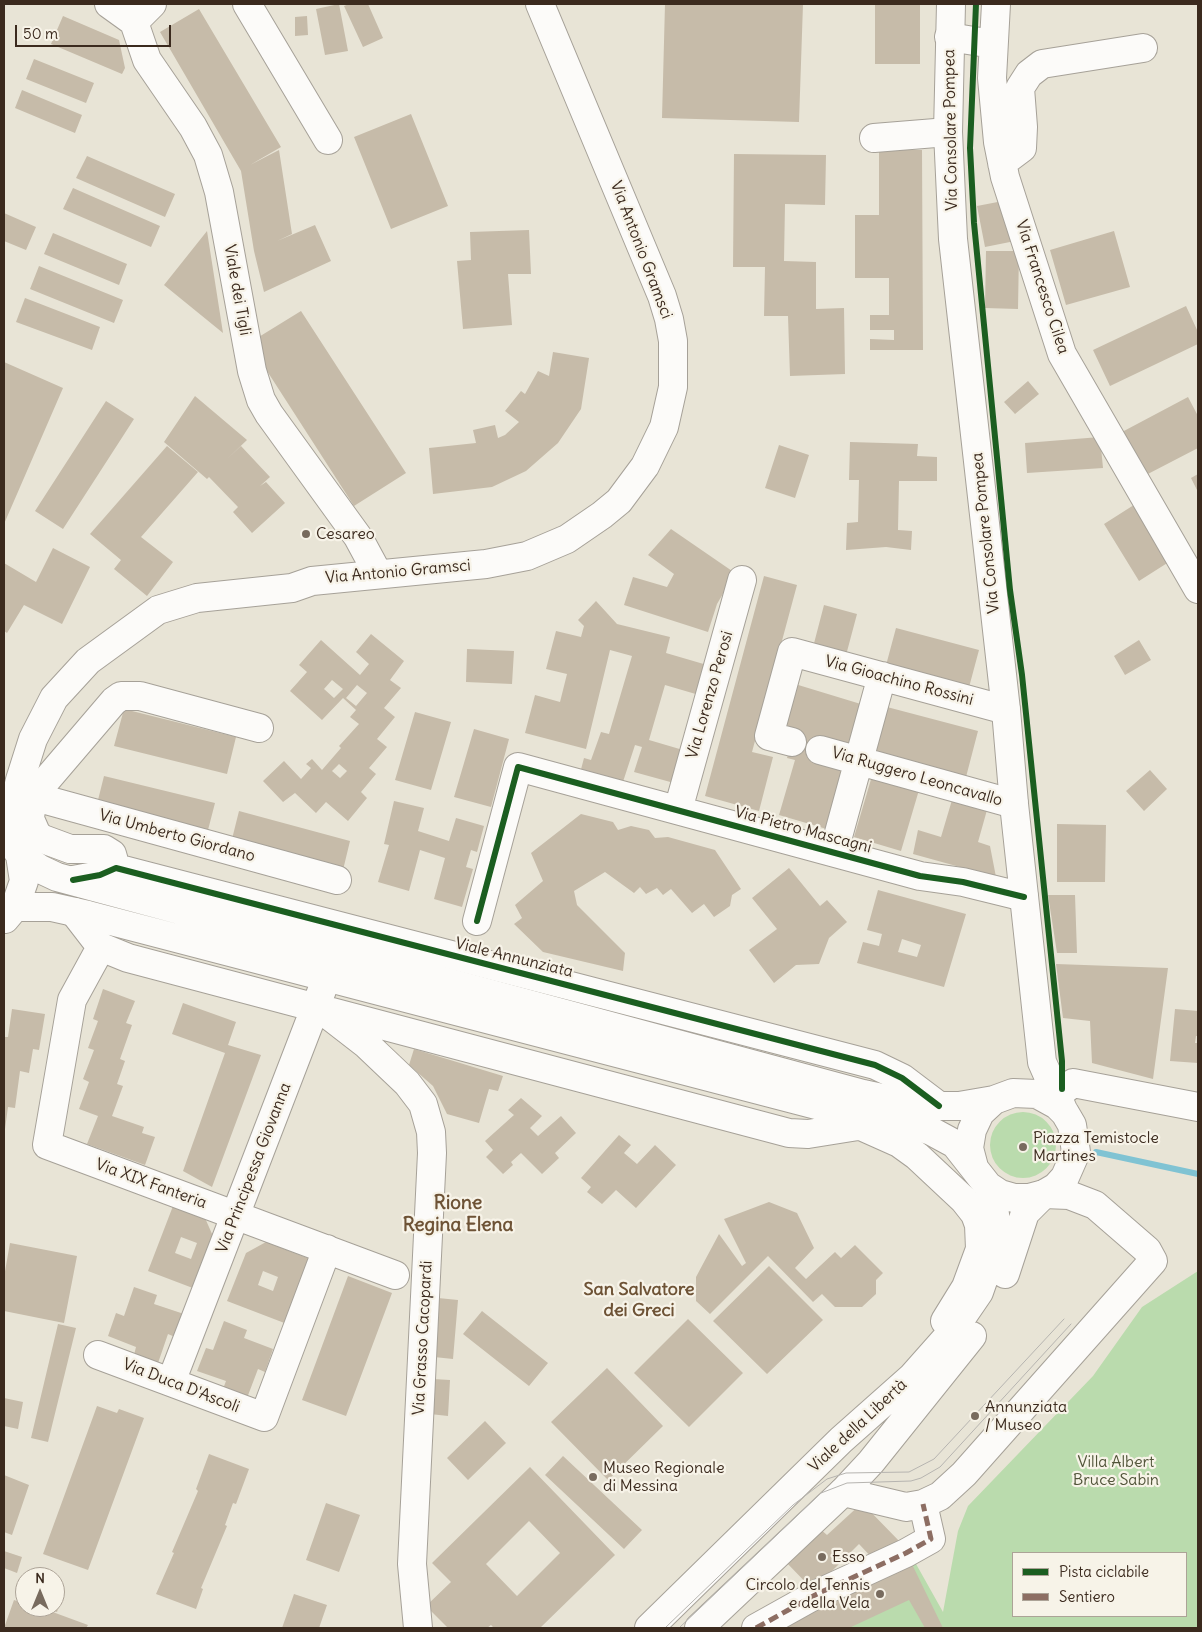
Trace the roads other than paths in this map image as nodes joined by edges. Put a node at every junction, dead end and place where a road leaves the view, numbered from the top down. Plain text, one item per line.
1 (109, 4) edge
2 (246, 4) edge
3 (540, 4) edge
4 (951, 4) edge
5 (996, 4) edge
6 (143, 13) edge
7 (950, 37) junction
8 (993, 44) junction
9 (1143, 48) dead end
10 (948, 132) junction
11 (874, 138) dead end
12 (328, 140) dead end
13 (1002, 162) junction
14 (378, 574) junction
15 (742, 580) dead end
16 (1198, 589) edge
17 (882, 676) junction
18 (1006, 710) junction
19 (259, 728) dead end
20 (792, 742) dead end
21 (820, 750) dead end
22 (858, 761) junction
23 (18, 790) edge
24 (1014, 804) junction
25 (690, 806) junction
26 (837, 840) junction
27 (12, 844) edge
28 (116, 868) junction
29 (73, 880) junction
30 (337, 880) dead end
31 (963, 882) junction
32 (1024, 897) junction
33 (74, 912) junction
34 (9, 914) edge
35 (477, 921) dead end
36 (101, 947) junction
37 (483, 964) junction
38 (332, 965) junction
39 (475, 991) junction
40 (316, 1006) junction
41 (1042, 1062) junction
42 (1004, 1096) junction
43 (1060, 1104) junction
44 (820, 1106) junction
45 (939, 1106) junction
46 (1198, 1107) edge
47 (858, 1126) junction
48 (981, 1176) junction
49 (1044, 1194) junction
50 (235, 1215) junction
51 (327, 1249) junction
52 (396, 1275) dead end
53 (98, 1355) dead end
54 (171, 1382) junction
55 (879, 1406) junction
56 (843, 1492) junction
57 (923, 1504) junction
58 (418, 1628) edge
59 (649, 1628) edge
60 (700, 1628) edge
61 (756, 1628) edge

1 - 6 street, Viale dei Tigli
2 - 12 street
3 - 14 street, Via Antonio Gramsci
4 - 7 street, Via Consolare Pompea
5 - 8 street, Via Francesco Cilea
6 - 14 street, Viale dei Tigli
7 - 8 street
7 - 10 street, Via Consolare Pompea
8 - 13 street, Via Francesco Cilea
9 - 13 street
10 - 11 street
10 - 18 street, Via Consolare Pompea
13 - 16 street, Via Francesco Cilea
14 - 23 street, Via Antonio Gramsci
15 - 25 street, Via Lorenzo Perosi
17 - 18 street, Via Gioachino Rossini
17 - 20 street, Via Gioachino Rossini
17 - 22 street
18 - 24 street, Via Consolare Pompea
19 - 23 street
21 - 22 street, Via Ruggero Leoncavallo
22 - 24 street, Via Ruggero Leoncavallo
22 - 26 street
23 - 27 street, Via Antonio Gramsci
23 - 28 street
23 - 30 street, Via Umberto Giordano
24 - 32 street, Via Consolare Pompea
25 - 26 street
25 - 31 street, Via Pietro Mascagni
25 - 35 street, Via Pietro Mascagni
26 - 31 street
27 - 29 street
27 - 34 street, Via Antonio Gramsci
28 - 29 street
28 - 37 street, Viale Annunziata
29 - 38 street
31 - 32 street, Via Pietro Mascagni
32 - 41 street, Via Consolare Pompea
33 - 34 street
33 - 36 street
33 - 38 street
36 - 40 street
36 - 50 street, Via XIX Fanteria
37 - 39 street
37 - 45 street, Viale Annunziata
38 - 39 street
38 - 40 street, Via Principessa Giovanna
38 - 44 street
39 - 45 street
40 - 47 street
40 - 50 street, Via Principessa Giovanna
40 - 58 street, Via Grasso Cacopardi
41 - 42 street
41 - 43 street, Via Consolare Pompea
42 - 43 street
42 - 45 street
42 - 48 street
43 - 46 street
43 - 49 street
44 - 47 street
44 - 48 street
47 - 55 street
48 - 49 street
48 - 55 street, Viale della Libertà
49 - 56 street, Viale della Libertà
49 - 57 street
50 - 51 street, Via XIX Fanteria
50 - 54 street, Via Principessa Giovanna
51 - 52 street, Via XIX Fanteria
51 - 54 street, Via Duca D'Ascoli
53 - 54 street, Via Duca D'Ascoli
55 - 59 street, Viale della Libertà
56 - 57 street
56 - 60 street, Viale della Libertà
57 - 61 street

